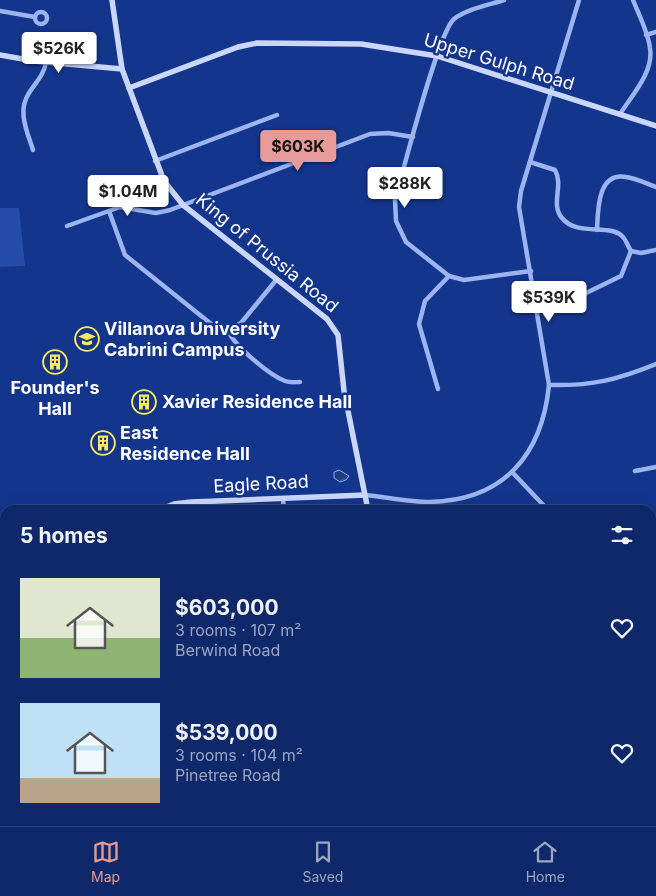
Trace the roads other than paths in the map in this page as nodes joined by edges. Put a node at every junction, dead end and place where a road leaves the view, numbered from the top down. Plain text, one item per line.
1 (112, 0) edge
2 (504, 0) edge
3 (578, 0) edge
4 (633, 0) edge
5 (0, 12) edge
6 (35, 17) dead end
7 (656, 32) edge
8 (646, 35) junction
9 (0, 55) edge
10 (438, 56) junction
11 (46, 62) junction
12 (122, 69) junction
13 (129, 88) junction
14 (551, 94) junction
15 (620, 114) junction
16 (278, 116) dead end
17 (656, 126) edge
18 (413, 137) junction
19 (34, 150) dead end
20 (155, 161) junction
21 (530, 162) junction
22 (656, 187) edge
23 (183, 205) junction
24 (109, 211) junction
25 (67, 226) dead end
26 (597, 230) junction
27 (656, 250) edge
28 (631, 251) junction
29 (531, 272) junction
30 (449, 276) junction
31 (276, 280) junction
32 (582, 295) dead end
33 (228, 329) junction
34 (656, 364) edge
35 (300, 382) dead end
36 (549, 385) junction
37 (438, 389) dead end
38 (656, 467) edge
39 (635, 471) dead end
40 (513, 473) junction
41 (366, 495) junction
42 (283, 499) junction
43 (172, 505) edge
44 (284, 505) edge
45 (367, 505) edge
46 (543, 505) edge

1 - 12 street, King of Prussia Road
2 - 10 street
3 - 14 street
4 - 8 street
5 - 6 street
7 - 8 street
8 - 15 street
9 - 11 street
10 - 13 street, Upper Gulph Road
10 - 14 street, Upper Gulph Road
10 - 18 street
11 - 12 street
11 - 19 street
12 - 13 street, King of Prussia Road
13 - 20 street, King of Prussia Road
14 - 15 street, Upper Gulph Road
14 - 21 street
15 - 17 street, Upper Gulph Road
16 - 20 street
18 - 23 street
18 - 30 street
20 - 23 street, King of Prussia Road
21 - 26 street
21 - 29 street
22 - 26 street
23 - 24 street
23 - 31 street, King of Prussia Road
24 - 25 street
24 - 33 street
26 - 28 street
27 - 28 street
28 - 32 street
29 - 30 street
29 - 36 street
30 - 37 street
31 - 33 street
31 - 41 street, King of Prussia Road
33 - 35 street
34 - 36 street
36 - 40 street
38 - 39 street
40 - 41 street
40 - 46 street
41 - 42 street, Eagle Road
41 - 45 street, King of Prussia Road
42 - 43 street, Eagle Road
42 - 44 street

